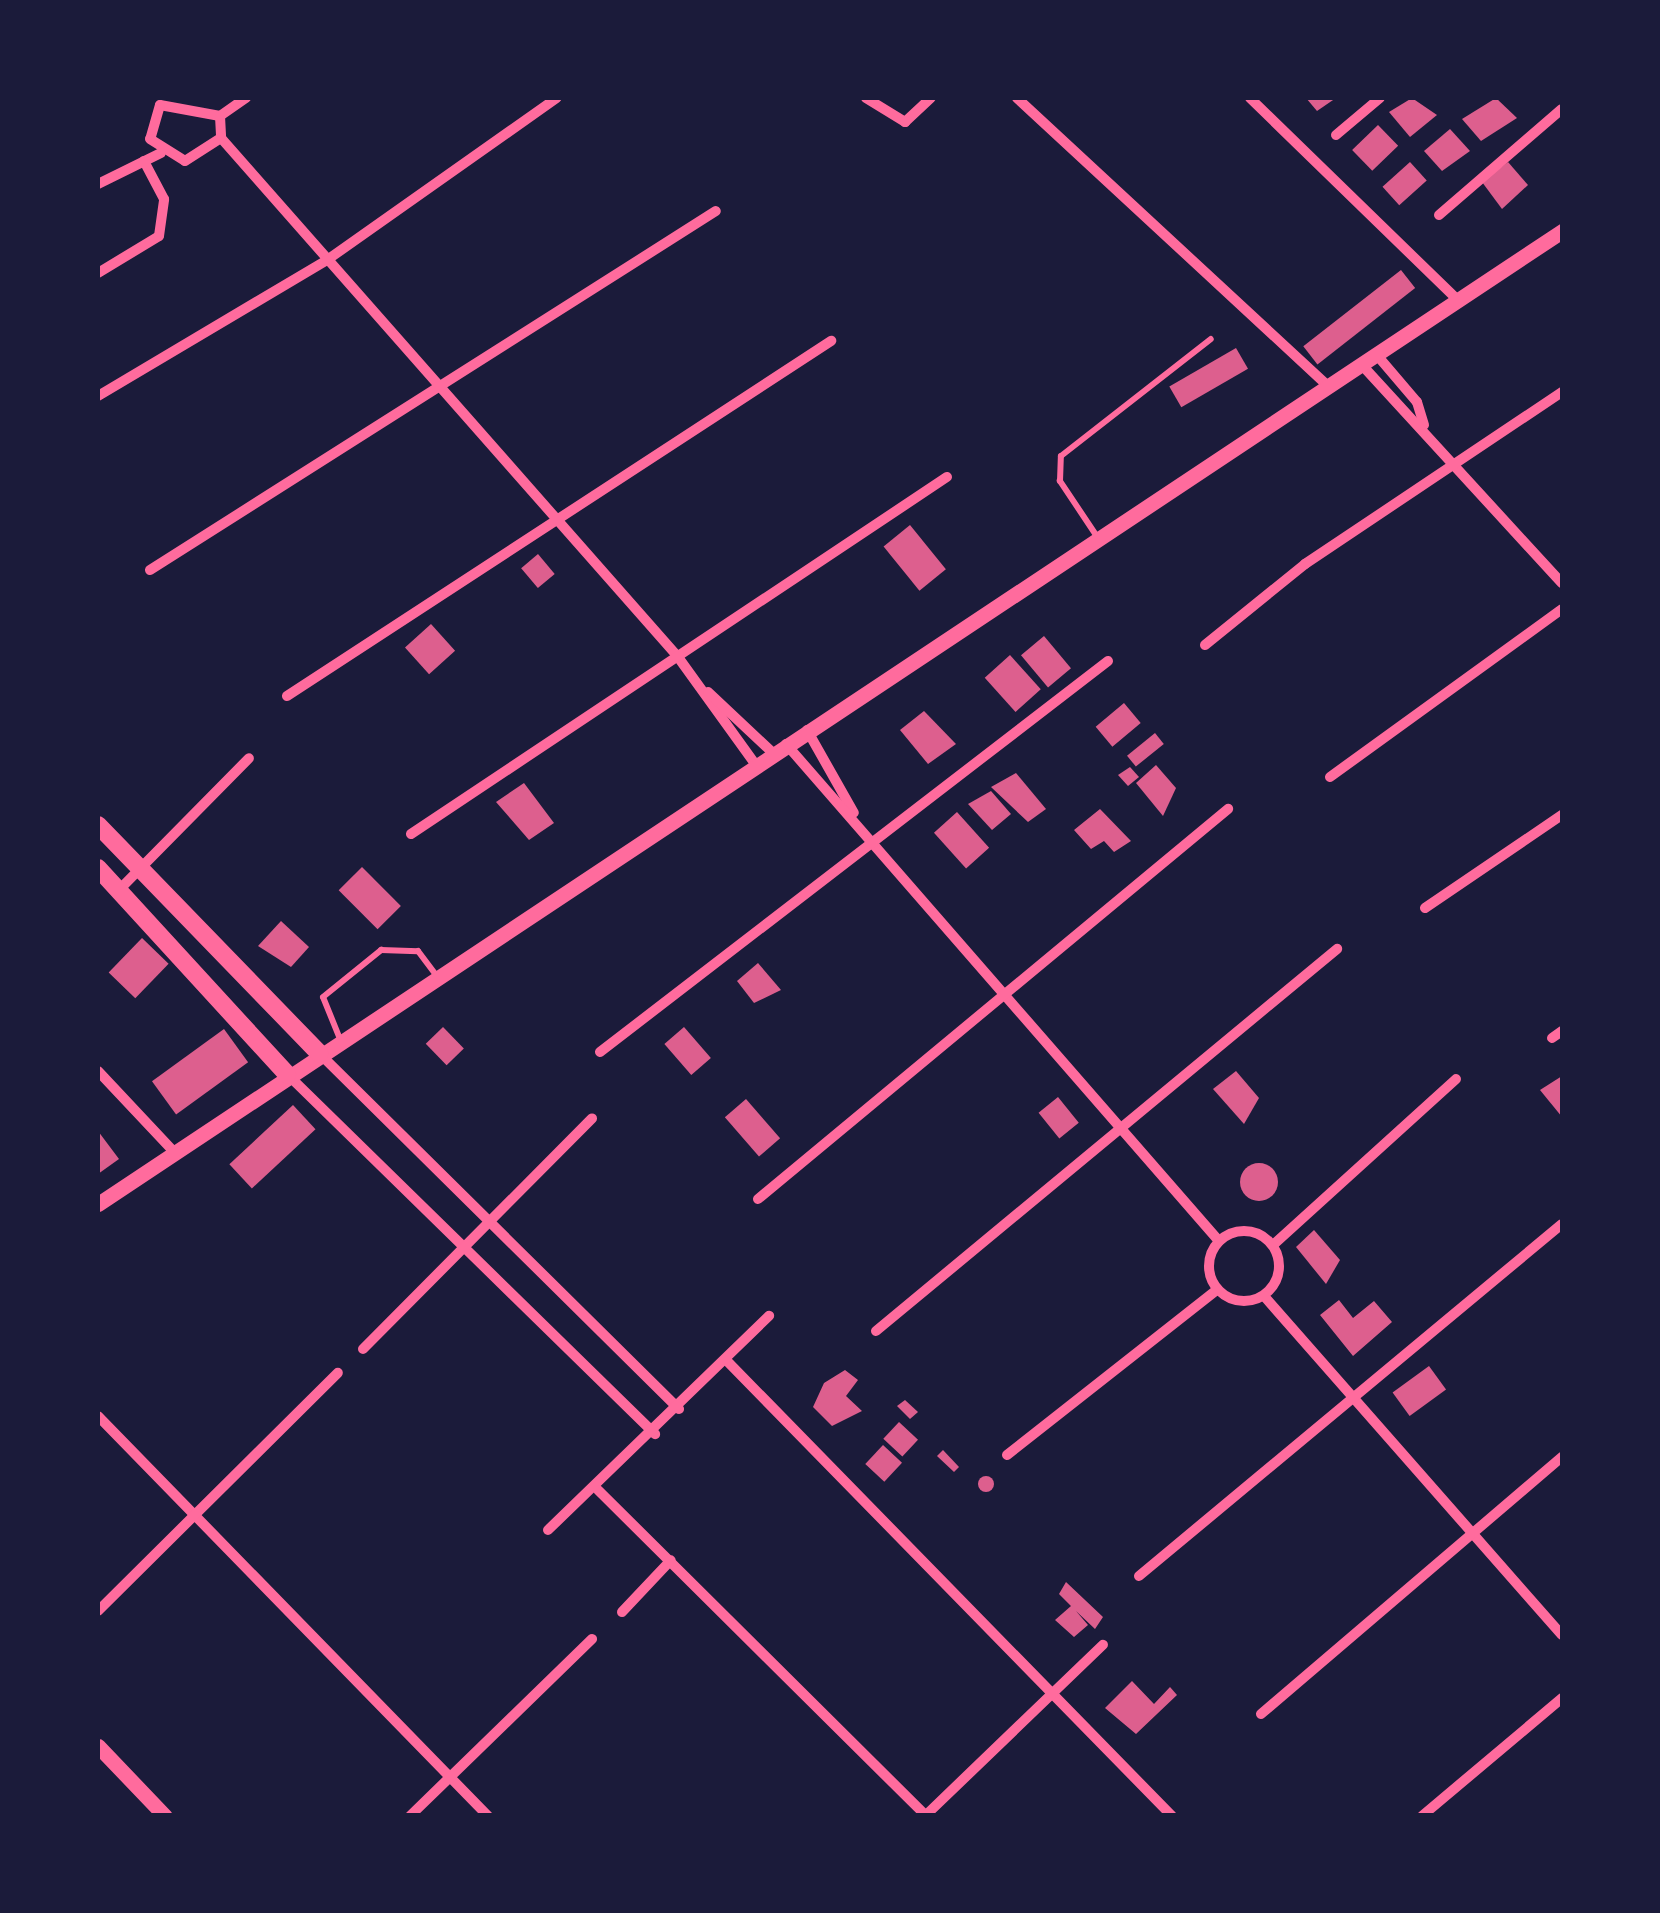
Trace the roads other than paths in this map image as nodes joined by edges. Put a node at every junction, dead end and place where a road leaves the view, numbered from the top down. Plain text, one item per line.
1 (246, 98) edge
2 (557, 98) edge
3 (866, 98) edge
4 (931, 98) edge
5 (1017, 98) edge
6 (1250, 98) edge
7 (1380, 98) edge
8 (1562, 109) edge
9 (220, 116) junction
10 (1336, 135) dead end
11 (221, 138) junction
12 (161, 153) junction
13 (144, 161) junction
14 (98, 184) edge
15 (716, 211) dead end
16 (1440, 214) dead end
17 (1562, 232) edge
18 (326, 260) junction
19 (98, 273) edge
20 (1458, 300) junction
21 (1211, 339) dead end
22 (831, 342) dead end
23 (1376, 354) junction
24 (1361, 364) junction
25 (1327, 385) junction
26 (438, 390) junction
27 (1562, 392) edge
28 (98, 396) edge
29 (1424, 426) junction
30 (1456, 462) junction
31 (948, 477) dead end
32 (560, 521) junction
33 (1098, 539) junction
34 (150, 570) dead end
35 (1562, 583) edge
36 (1562, 609) edge
37 (1205, 645) dead end
38 (678, 656) junction
39 (1108, 661) dead end
40 (707, 692) junction
41 (288, 696) dead end
42 (807, 730) junction
43 (779, 748) junction
44 (249, 758) dead end
45 (756, 764) junction
46 (1330, 777) dead end
47 (1228, 808) dead end
48 (854, 814) junction
49 (1562, 816) edge
50 (98, 825) edge
51 (410, 834) dead end
52 (878, 844) junction
53 (98, 868) edge
54 (142, 870) junction
55 (119, 890) junction
56 (1425, 908) dead end
57 (1337, 949) dead end
58 (437, 976) junction
59 (1010, 995) junction
60 (340, 1039) junction
61 (600, 1052) dead end
62 (319, 1053) junction
63 (98, 1071) edge
64 (286, 1074) junction
65 (1456, 1079) dead end
66 (592, 1118) dead end
67 (1125, 1132) junction
68 (173, 1151) junction
69 (758, 1198) dead end
70 (98, 1204) edge
71 (490, 1223) junction
72 (1562, 1224) edge
73 (1219, 1241) junction
74 (1273, 1245) junction
75 (466, 1247) junction
76 (1218, 1290) junction
77 (1264, 1296) junction
78 (769, 1316) dead end
79 (876, 1331) dead end
80 (363, 1349) dead end
81 (728, 1362) junction
82 (338, 1373) dead end
83 (1358, 1399) junction
84 (679, 1409) junction
85 (98, 1416) edge
86 (654, 1434) junction
87 (1006, 1455) dead end
88 (1562, 1457) edge
89 (598, 1490) junction
90 (199, 1517) junction
91 (548, 1530) dead end
92 (1475, 1531) junction
93 (671, 1560) junction
94 (1138, 1576) dead end
95 (98, 1611) edge
96 (622, 1612) dead end
97 (1562, 1635) edge
98 (592, 1639) dead end
99 (1103, 1645) dead end
100 (1050, 1695) junction
101 (1562, 1698) edge
102 (1260, 1714) dead end
103 (98, 1746) edge
104 (450, 1778) junction
105 (926, 1815) edge
106 (164, 1816) edge
107 (410, 1816) edge
108 (488, 1816) edge
109 (1172, 1816) edge
110 (1422, 1816) edge

1 - 9 street
2 - 18 street
3 - 4 street
5 - 25 street
6 - 20 street
7 - 10 street
8 - 16 street
9 - 11 street
9 - 12 street
11 - 12 street
11 - 18 street
12 - 13 street
13 - 14 street
13 - 19 street
15 - 26 street
17 - 20 street
18 - 26 street
18 - 28 street
20 - 23 street
21 - 33 lane
22 - 32 street
23 - 24 street
23 - 29 street
24 - 25 street
24 - 29 street
25 - 33 street
26 - 32 street
26 - 34 street
27 - 30 street
29 - 30 street
30 - 35 street
30 - 37 street
31 - 38 street
32 - 38 street
32 - 41 street
33 - 42 street
36 - 46 street
38 - 40 street
38 - 51 street
39 - 52 street
40 - 43 street
40 - 45 street
42 - 43 street
42 - 48 street
43 - 45 street
43 - 48 street
44 - 54 street
45 - 58 street
47 - 59 street
48 - 52 street
49 - 56 street
50 - 54 main road
52 - 59 street
52 - 61 street
53 - 55 main road
54 - 55 street
54 - 62 main road
55 - 64 main road
57 - 67 street
58 - 60 street
58 - 60 lane
59 - 67 street
59 - 69 street
60 - 62 street
62 - 64 street
62 - 71 street
63 - 68 street
64 - 68 street
64 - 75 street
65 - 74 street
66 - 71 street
67 - 73 street
67 - 79 street
68 - 70 street
71 - 75 street
71 - 84 street
72 - 83 street
73 - 74 street
73 - 76 street
74 - 77 street
75 - 80 street
75 - 86 street
76 - 77 street
76 - 87 street
77 - 83 street
78 - 81 street
81 - 84 street
81 - 100 street
82 - 90 street
83 - 92 street
83 - 94 street
84 - 86 street
85 - 90 street
86 - 89 street
88 - 92 street
89 - 91 street
89 - 93 street
90 - 95 street
90 - 104 street
92 - 97 street
92 - 102 street
93 - 96 street
93 - 105 street
98 - 104 street
99 - 100 street
100 - 105 street
100 - 109 street
101 - 110 street
103 - 106 street
104 - 107 street
104 - 108 street

